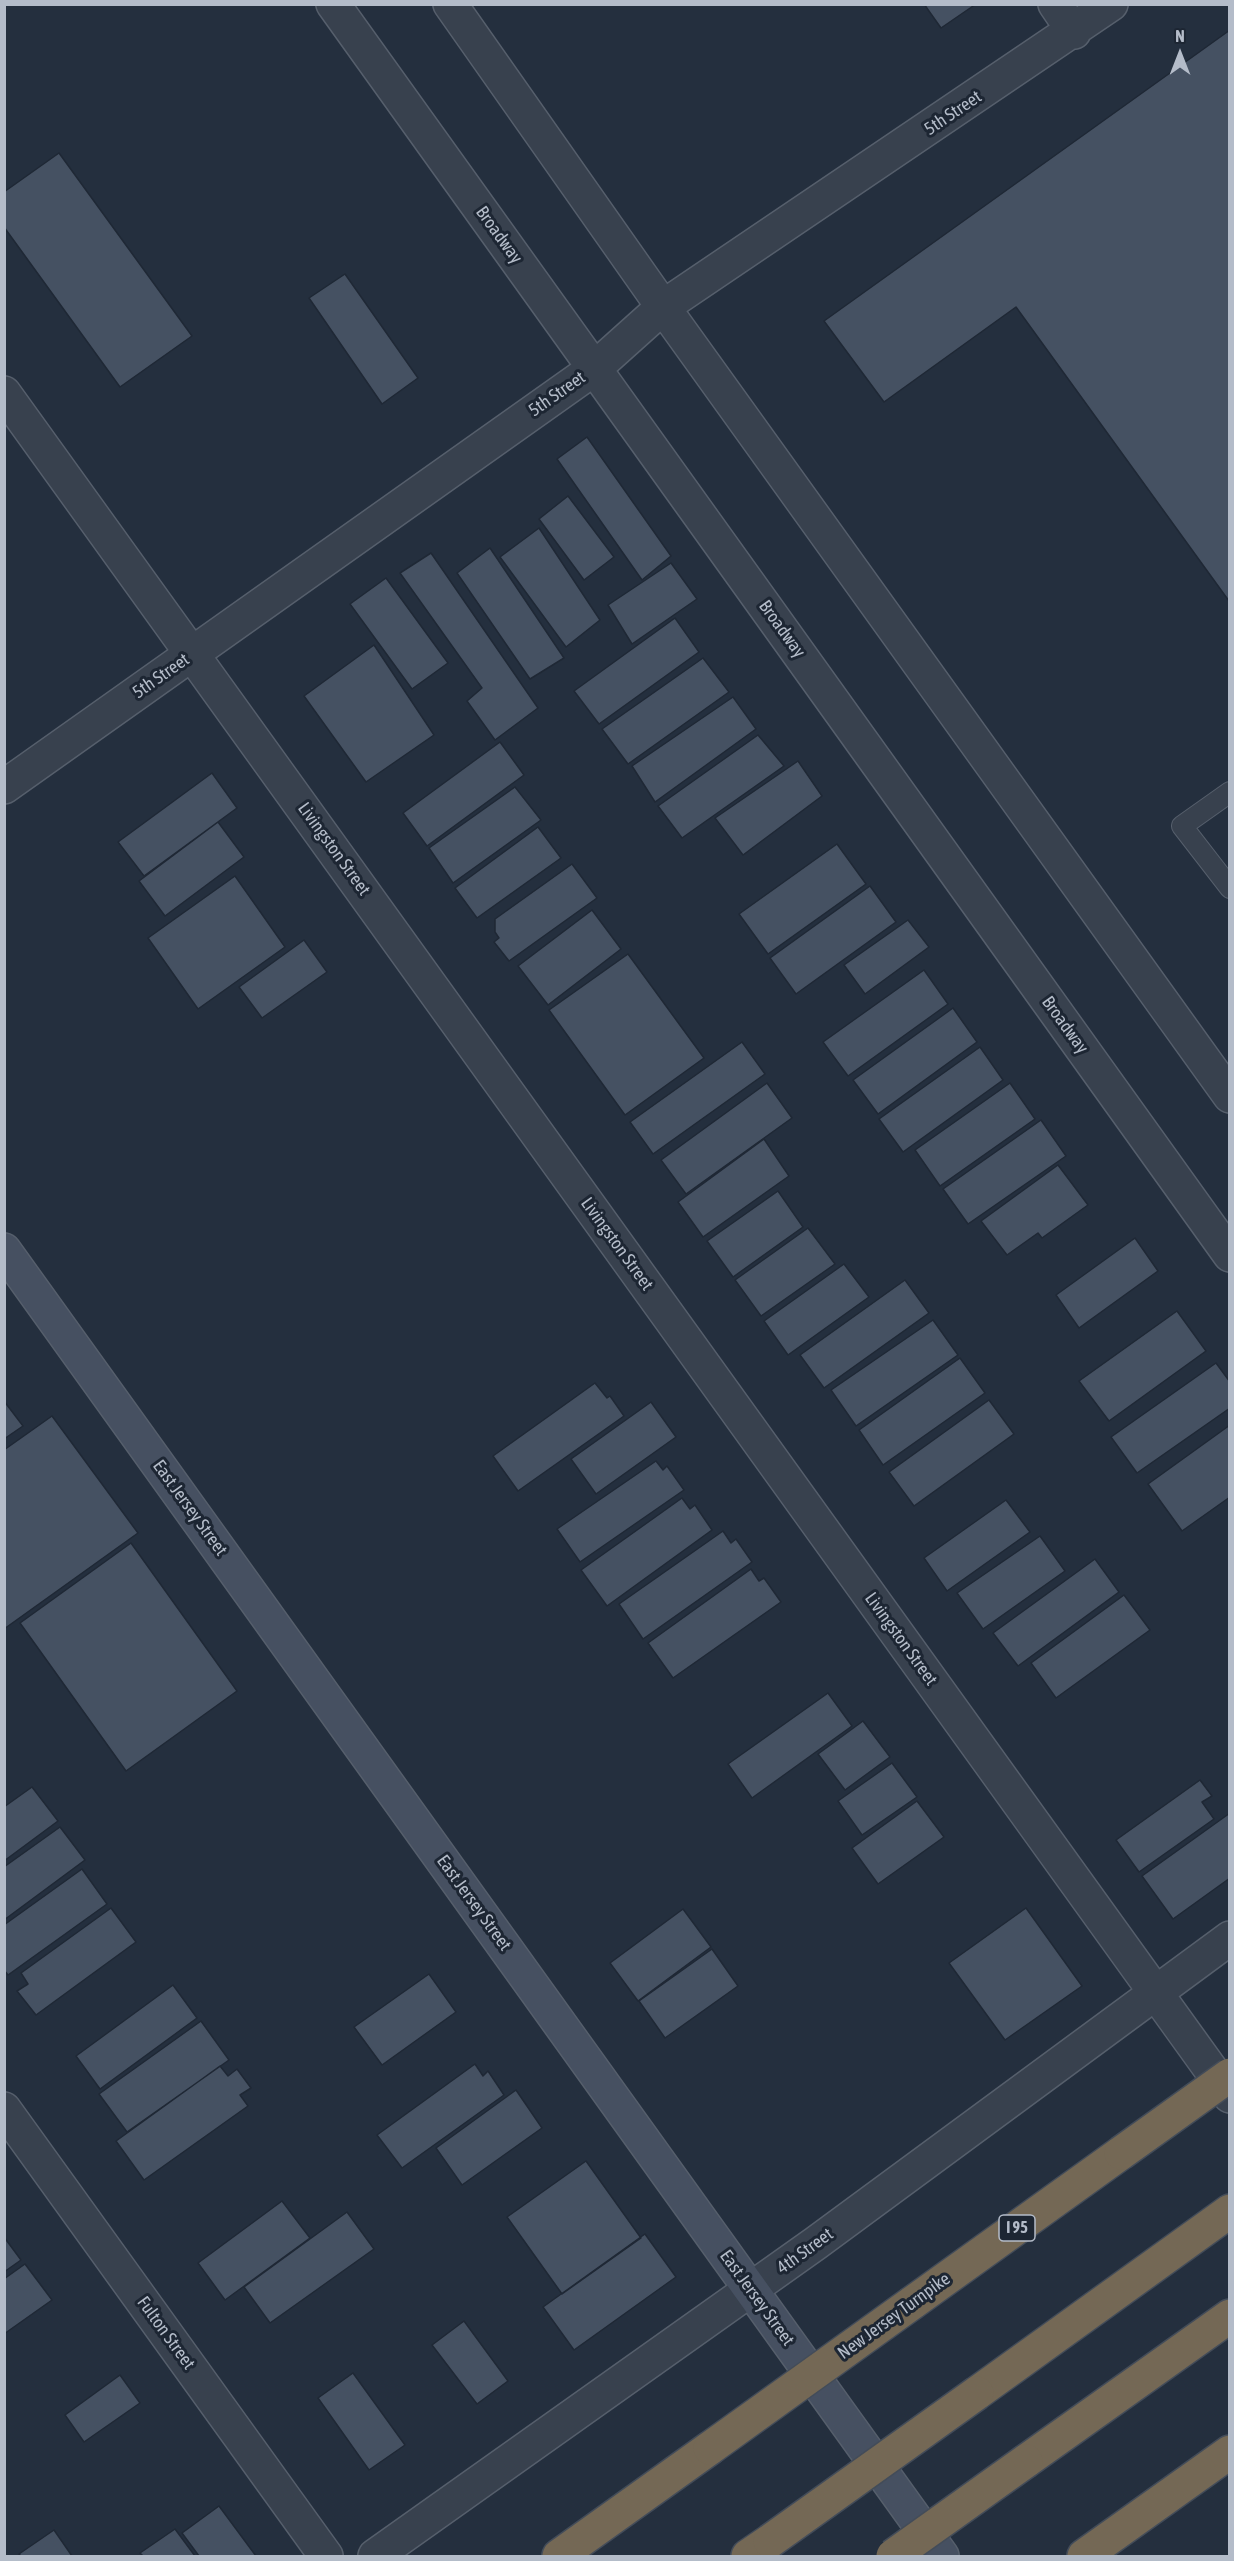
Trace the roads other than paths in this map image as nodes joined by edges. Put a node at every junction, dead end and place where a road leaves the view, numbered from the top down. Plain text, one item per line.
1 (333, 4) edge
2 (450, 4) edge
3 (1054, 4) edge
4 (1111, 4) edge
5 (1074, 32) junction
6 (663, 307) junction
7 (595, 368) junction
8 (4, 393) edge
9 (193, 653) junction
10 (4, 787) edge
11 (1230, 792) edge
12 (1230, 888) edge
13 (1230, 1096) edge
14 (4, 1250) edge
15 (1230, 1255) edge
16 (1230, 1938) edge
17 (1155, 1992) junction
18 (1230, 2075) edge
19 (1230, 2096) edge
20 (4, 2109) edge
21 (1230, 2211) edge
22 (751, 2289) junction
23 (1230, 2316) edge
24 (1230, 2452) edge
25 (759, 2549) edge
26 (1087, 2554) edge
27 (326, 2556) edge
28 (375, 2556) edge
29 (559, 2556) edge
30 (893, 2556) edge
31 (942, 2556) edge

1 - 7 street, Broadway
2 - 6 street
3 - 5 street
4 - 5 street, 5th Street
5 - 6 street, 5th Street
6 - 7 street, 5th Street
6 - 13 street
7 - 9 street, 5th Street
7 - 15 street, Broadway
8 - 9 street, Livingston Street
9 - 10 street, 5th Street
9 - 17 street, Livingston Street
11 - 12 lane
14 - 22 street, East Jersey Street
16 - 17 street, 4th Street
17 - 19 street, Livingston Street
17 - 22 street, 4th Street
18 - 29 highway, New Jersey Turnpike / I 95, bridge
20 - 27 street, Fulton Street
21 - 25 highway, bridge
22 - 28 street, 4th Street
22 - 31 street, East Jersey Street
23 - 30 highway, bridge
24 - 26 highway

